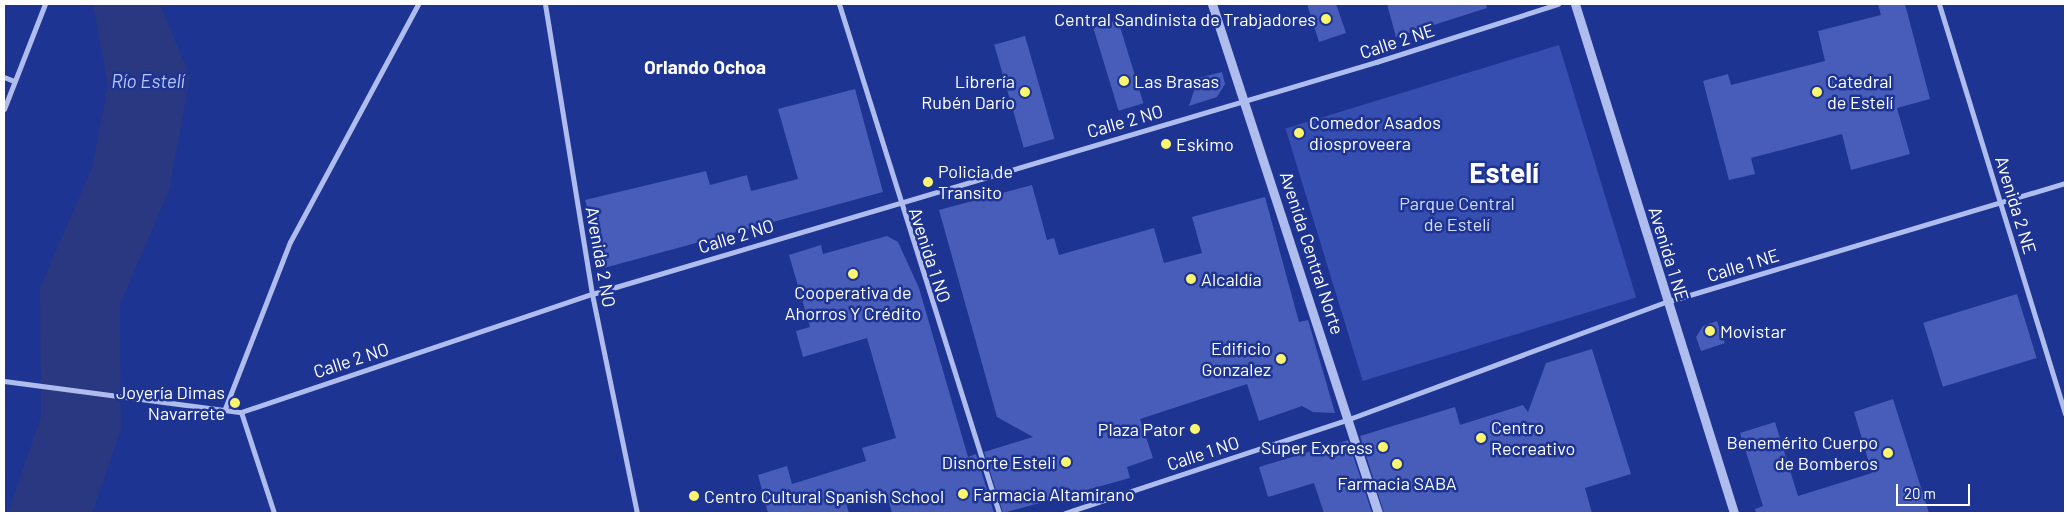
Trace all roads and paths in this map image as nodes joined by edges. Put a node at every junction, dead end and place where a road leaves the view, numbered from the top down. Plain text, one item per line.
1 (45, 4) edge
2 (418, 4) edge
3 (545, 4) edge
4 (838, 4) edge
5 (1212, 4) edge
6 (1558, 4) edge
7 (1575, 4) edge
8 (1940, 4) edge
9 (4, 77) edge
10 (14, 81) junction
11 (1244, 101) junction
12 (4, 109) edge
13 (2065, 183) edge
14 (898, 201) junction
15 (2000, 203) junction
16 (592, 294) junction
17 (1666, 302) junction
18 (4, 380) edge
19 (224, 411) junction
20 (240, 412) junction
21 (2065, 414) edge
22 (1349, 419) junction
23 (274, 513) edge
24 (637, 513) edge
25 (999, 513) edge
26 (1066, 513) edge
27 (1378, 513) edge
28 (1734, 513) edge

1 - 10 street
2 - 19 street
3 - 16 street, Avenida 2 NO
4 - 14 street, Avenida 1 NO
5 - 11 street, Avenida Central Norte
6 - 11 street, Calle 2 NE
7 - 17 street, Avenida 1 NE
8 - 15 street, Avenida 2 NE
9 - 10 street
10 - 12 street
11 - 14 street, Calle 2 NO
11 - 22 street, Avenida Central Norte
13 - 15 street, Calle 1 NE
14 - 16 street, Calle 2 NO
14 - 25 street, Avenida 1 NO
15 - 17 street, Calle 1 NE
15 - 21 street, Avenida 2 NE
16 - 20 street, Calle 2 NO
16 - 24 street, Avenida 2 NO
17 - 22 street, Calle 1 NE
17 - 28 street, Avenida 1 NE
18 - 19 street
19 - 20 street
20 - 23 street
22 - 26 street, Calle 1 NO
22 - 27 street, Avenida Central Norte

